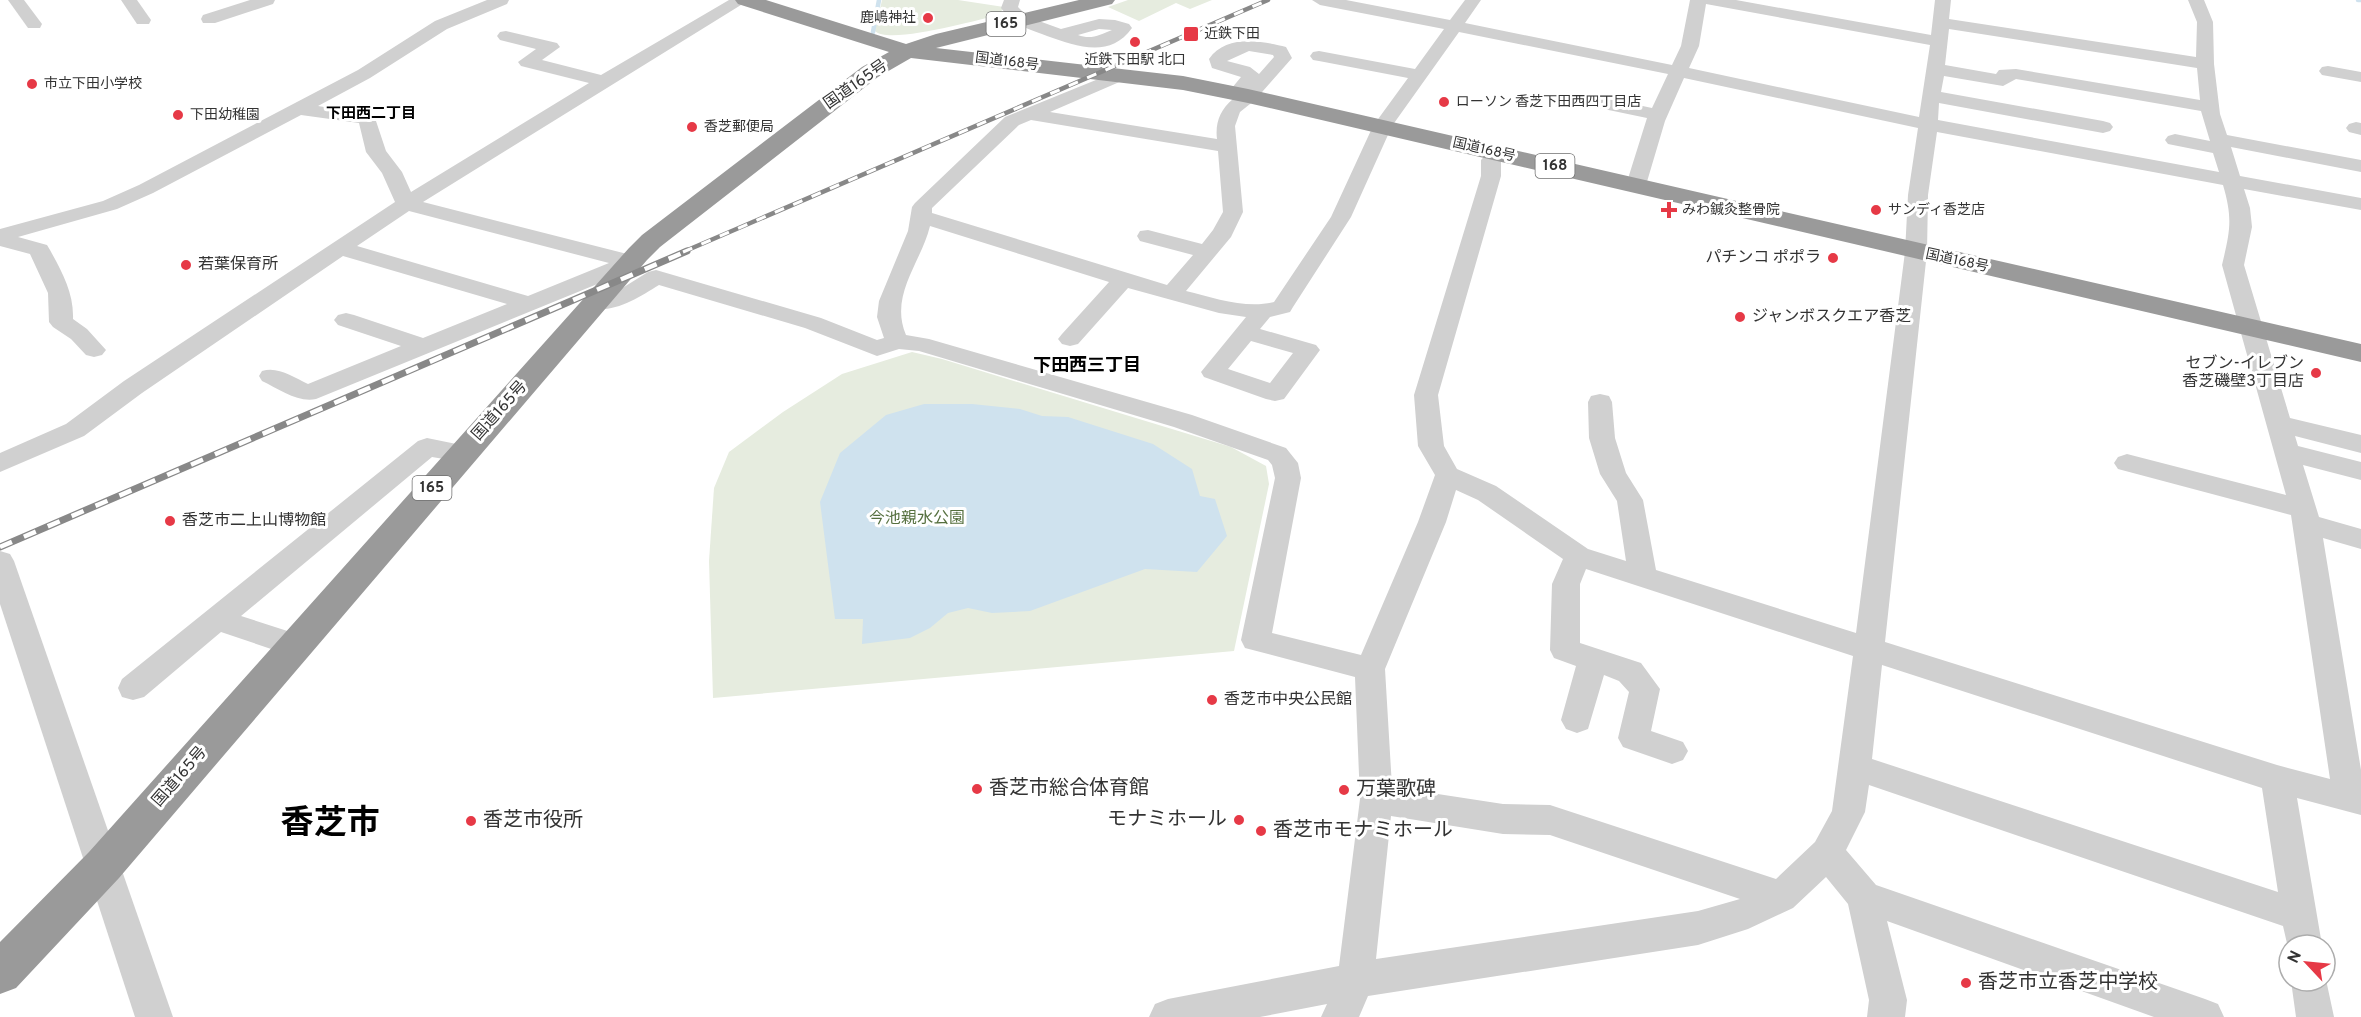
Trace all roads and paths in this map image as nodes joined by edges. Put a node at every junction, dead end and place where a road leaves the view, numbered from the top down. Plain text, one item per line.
1 (16, 0) edge
2 (129, 0) edge
3 (267, 0) edge
4 (501, 0) edge
5 (743, 0) edge
6 (1012, 0) edge
7 (1105, 0) edge
8 (1320, 0) edge
9 (1473, 0) edge
10 (1698, 0) edge
11 (1709, 0) edge
12 (1943, 0) edge
13 (2196, 0) edge
14 (2040, 16) dead end
15 (209, 19) dead end
16 (143, 20) dead end
17 (1022, 21) junction
18 (1941, 23) junction
19 (34, 24) dead end
20 (1455, 26) junction
21 (983, 29) junction
22 (1061, 34) dead end
23 (506, 36) dead end
24 (2039, 38) junction
25 (1939, 42) junction
26 (2092, 45) junction
27 (907, 51) junction
28 (1318, 56) dead end
29 (988, 60) junction
30 (2092, 64) dead end
31 (2205, 64) junction
32 (1936, 69) junction
33 (2328, 71) dead end
34 (1679, 73) junction
35 (1419, 75) junction
36 (1118, 76) junction
37 (2361, 77) edge
38 (604, 81) junction
39 (1242, 95) junction
40 (1930, 96) junction
41 (1577, 98) dead end
42 (2210, 107) junction
43 (301, 109) junction
44 (1030, 114) junction
45 (1658, 115) junction
46 (1928, 124) junction
47 (1383, 126) junction
48 (2103, 127) dead end
49 (2175, 140) dead end
50 (2221, 144) junction
51 (1227, 147) junction
52 (1498, 153) junction
53 (2361, 166) edge
54 (2233, 180) junction
55 (1636, 185) junction
56 (406, 204) junction
57 (2361, 204) edge
58 (924, 217) junction
59 (1148, 236) dead end
60 (0, 237) edge
61 (340, 248) junction
62 (1207, 252) junction
63 (1916, 252) junction
64 (631, 262) junction
65 (1124, 280) junction
66 (1172, 294) junction
67 (529, 303) junction
68 (596, 303) junction
69 (1262, 312) junction
70 (346, 320) dead end
71 (2249, 327) junction
72 (1245, 332) dead end
73 (1070, 339) dead end
74 (897, 341) junction
75 (424, 346) junction
76 (94, 350) dead end
77 (2361, 353) edge
78 (271, 376) dead end
79 (1600, 402) dead end
80 (2278, 424) junction
81 (2361, 444) edge
82 (2286, 452) junction
83 (462, 453) junction
84 (2, 459) edge
85 (2127, 463) dead end
86 (2361, 471) edge
87 (1448, 475) junction
88 (2305, 516) junction
89 (2361, 539) edge
90 (1578, 556) junction
91 (0, 561) edge
92 (1643, 577) junction
93 (215, 619) junction
94 (295, 645) junction
95 (1868, 648) junction
96 (1593, 660) junction
97 (1370, 669) junction
98 (133, 688) dead end
99 (1577, 720) dead end
100 (1672, 751) dead end
101 (1855, 767) junction
102 (2277, 779) junction
103 (1376, 799) junction
104 (2355, 799) edge
105 (1827, 853) junction
106 (104, 865) junction
107 (1781, 897) junction
108 (1864, 897) junction
109 (2301, 930) edge
110 (0, 973) edge
111 (1356, 980) junction
112 (2311, 993) edge
113 (154, 1017) edge
114 (1168, 1017) edge
115 (1340, 1017) edge
116 (1886, 1017) edge
117 (2205, 1017) edge
118 (2315, 1017) edge

1 - 19 street
2 - 16 street
3 - 15 street
4 - 43 street
5 - 27 highway, 国道168号 / 168
5 - 38 street
6 - 17 street
7 - 17 highway, 国道165号 / 165
8 - 20 street
9 - 20 street
10 - 34 street
11 - 25 street
12 - 18 street
13 - 31 street
14 - 24 street
17 - 21 highway, 国道165号 / 165
17 - 22 street
18 - 24 street
18 - 25 street
20 - 34 street
20 - 35 street
21 - 27 highway, 国道165号 / 165
21 - 29 highway
23 - 38 street
24 - 26 street
25 - 32 street
26 - 30 street
26 - 31 street
27 - 29 highway, 国道168号 / 168
27 - 64 highway, 国道165号 / 165
28 - 35 street
29 - 36 highway, 国道168号 / 168
31 - 42 street
32 - 40 street
32 - 42 street
33 - 37 street
34 - 45 street
34 - 46 street
35 - 47 street
36 - 39 highway, 国道168号 / 168
36 - 44 street
38 - 56 street
39 - 47 highway, 国道168号 / 168
39 - 51 street
40 - 46 street
40 - 48 street
41 - 45 street
42 - 50 street
43 - 56 street
43 - 60 street
44 - 51 street
44 - 58 street
45 - 55 street
46 - 54 street
46 - 63 street
47 - 52 highway, 国道168号 / 168
47 - 69 street
49 - 50 street
50 - 53 street
50 - 54 street
51 - 62 street
52 - 55 highway, 国道168号 / 168
52 - 87 street
54 - 57 street
54 - 71 street
55 - 63 highway, 国道168号 / 168
56 - 61 street
56 - 64 street
58 - 65 street
58 - 74 street
59 - 62 street
60 - 76 street
61 - 67 street
61 - 84 street
62 - 66 street
63 - 71 highway, 国道168号 / 168
63 - 95 street
64 - 67 street
64 - 68 highway, 国道165号 / 165
65 - 66 street
65 - 73 street
66 - 69 street
67 - 75 street
68 - 74 street
68 - 83 highway, 国道165号 / 165
69 - 72 street
70 - 75 street
71 - 77 highway, 国道168号 / 168
71 - 80 street
74 - 97 street
75 - 78 street
79 - 92 street
80 - 81 street
80 - 82 street
82 - 86 street
82 - 88 street
83 - 93 street
83 - 94 highway, 国道165号 / 165
85 - 88 street
87 - 90 street
87 - 97 street
88 - 89 street
88 - 104 street
90 - 92 street
90 - 96 street
91 - 106 street
92 - 95 street
93 - 94 street
93 - 98 street
94 - 106 highway, 国道165号 / 165
95 - 101 street
95 - 102 street
96 - 99 street
96 - 100 street
97 - 103 street
101 - 105 street
101 - 109 street
102 - 104 street
102 - 109 street
103 - 107 street
103 - 111 street
105 - 107 street
105 - 108 street
106 - 110 highway, 国道165号 / 165
106 - 113 street
107 - 111 street
108 - 116 street
108 - 117 street
111 - 114 street
111 - 115 street
112 - 118 street

